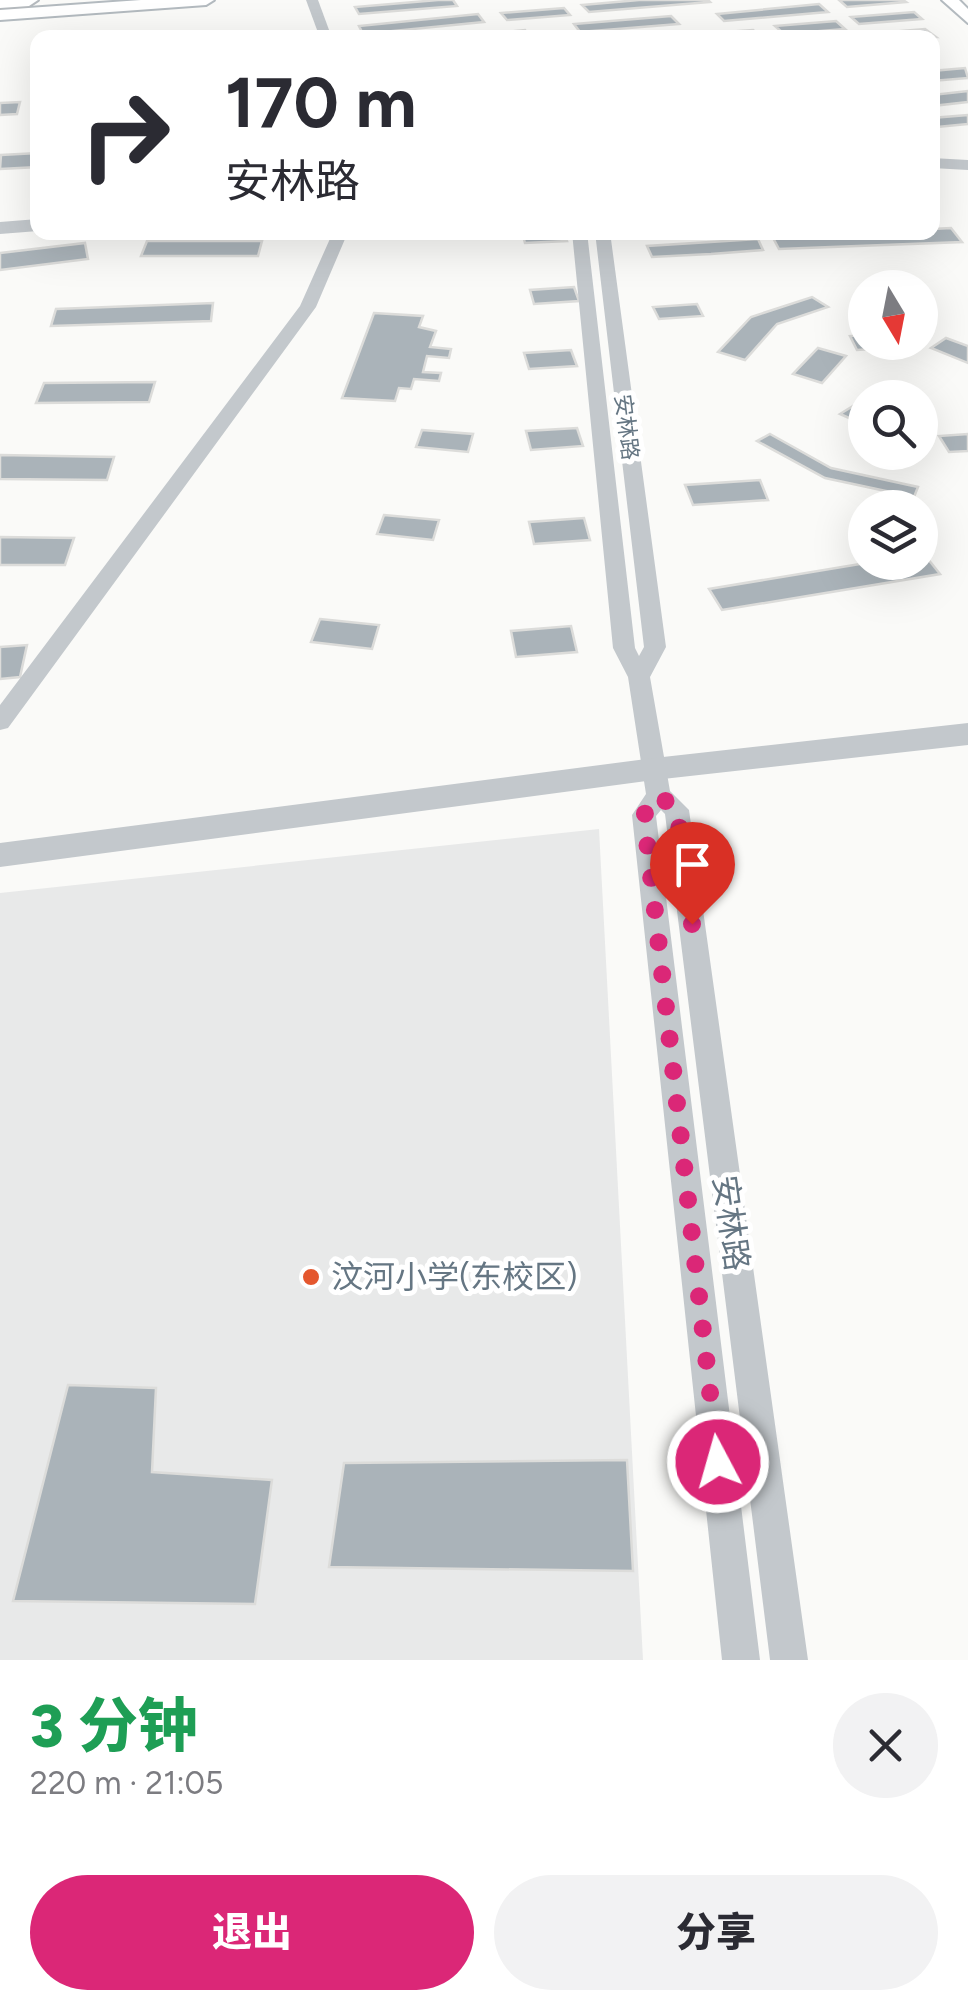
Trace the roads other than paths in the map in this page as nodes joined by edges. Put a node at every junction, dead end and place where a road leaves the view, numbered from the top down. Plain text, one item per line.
1 (29, 0) edge
2 (127, 0) edge
3 (206, 0) edge
4 (312, 0) edge
5 (950, 0) edge
6 (0, 9) edge
7 (968, 18) edge
8 (323, 30) edge
9 (940, 164) edge
10 (968, 165) edge
11 (30, 226) edge
12 (0, 228) edge
13 (338, 240) edge
14 (580, 240) edge
15 (603, 240) edge
16 (624, 409) junction
17 (598, 410) junction
18 (640, 677) junction
19 (0, 722) edge
20 (968, 734) edge
21 (656, 782) junction
22 (0, 855) edge
23 (741, 1660) edge
24 (789, 1660) edge

1 - 6 highway
2 - 6 main road
3 - 6 main road
4 - 8 street
5 - 7 main road
9 - 10 street
11 - 12 street
13 - 19 street
14 - 17 street, 安林路
15 - 16 street, 安林路
16 - 17 street
16 - 18 street, 安林路
17 - 18 street, 安林路
18 - 21 street, 安林路
20 - 21 street
21 - 22 street
21 - 23 street, 安林路
21 - 24 street, 安林路

